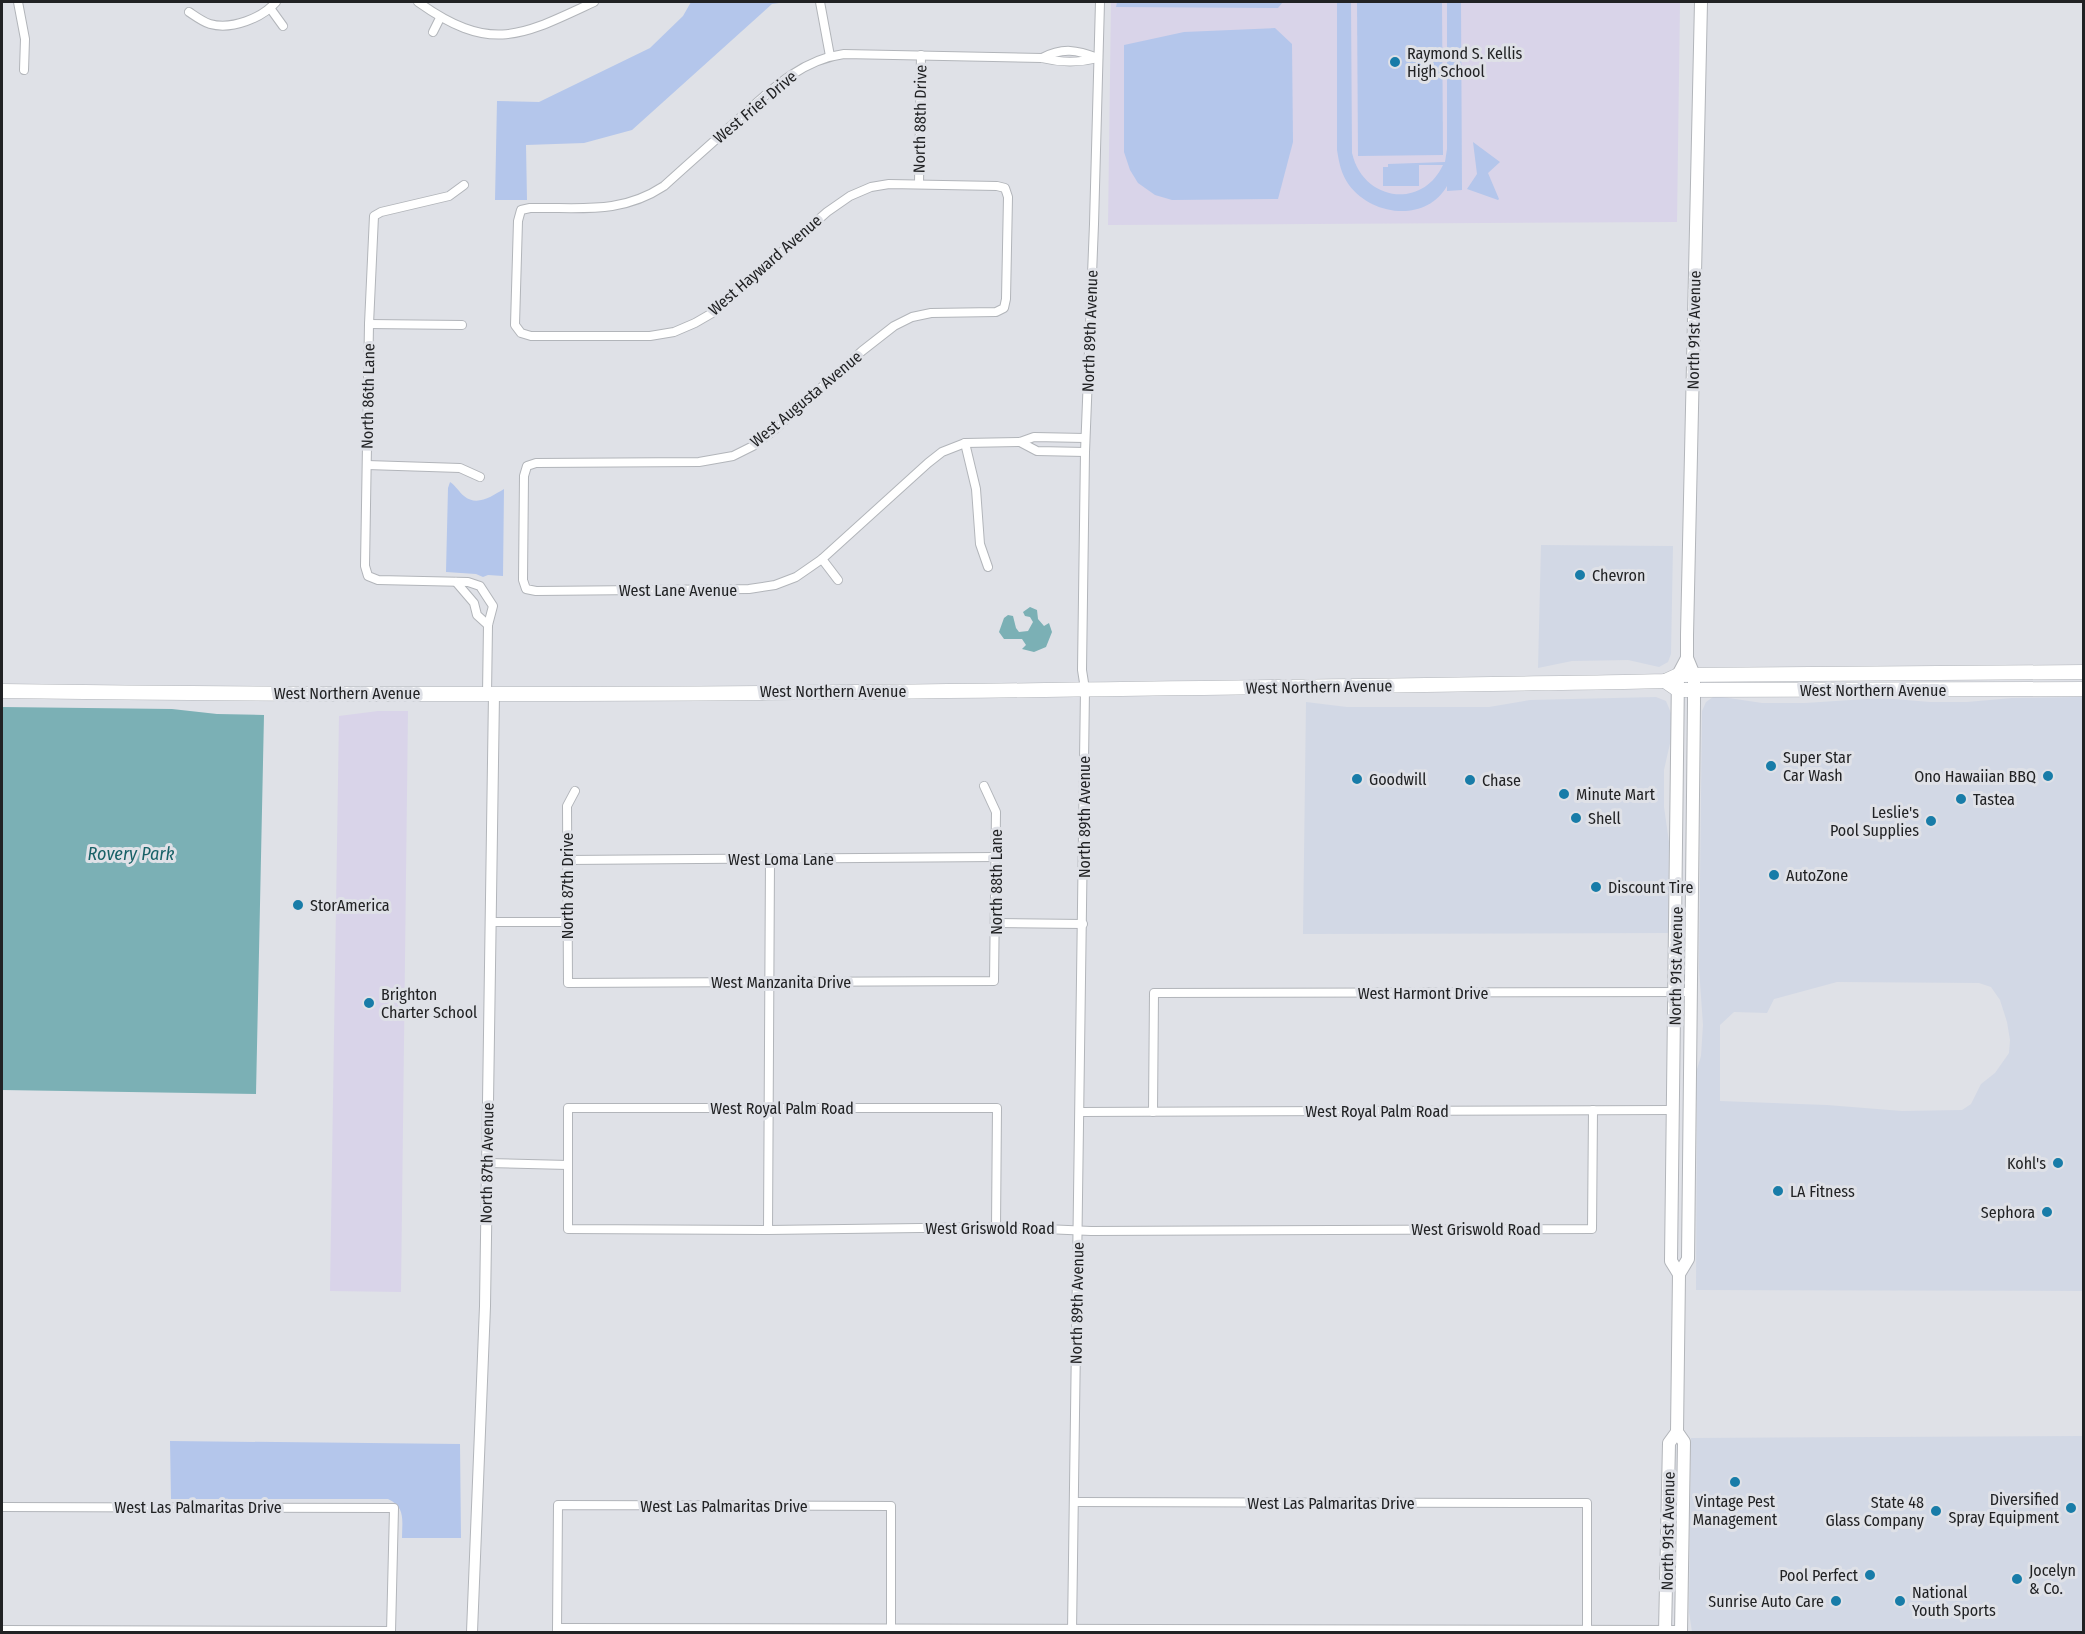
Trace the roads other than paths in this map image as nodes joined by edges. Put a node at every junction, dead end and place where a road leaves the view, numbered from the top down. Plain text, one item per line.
1 (18, 2) edge
2 (418, 2) edge
3 (594, 2) edge
4 (820, 2) edge
5 (1100, 2) edge
6 (1701, 2) edge
7 (273, 5) edge
8 (189, 12) dead end
9 (440, 18) junction
10 (283, 26) dead end
11 (433, 32) dead end
12 (921, 55) junction
13 (830, 56) junction
14 (1098, 58) junction
15 (24, 70) dead end
16 (919, 184) junction
17 (465, 185) dead end
18 (1004, 308) joint
19 (369, 324) junction
20 (462, 325) dead end
21 (521, 333) joint
22 (1085, 438) junction
23 (1020, 442) junction
24 (964, 443) junction
25 (1085, 452) junction
26 (367, 465) junction
27 (480, 477) dead end
28 (822, 559) junction
29 (988, 567) dead end
30 (838, 580) dead end
31 (456, 582) junction
32 (526, 588) joint
33 (488, 595) junction
34 (474, 603) junction
35 (488, 625) junction
36 (1687, 658) junction
37 (2084, 672) edge
38 (1994, 673) junction
39 (1694, 675) junction
40 (1672, 678) junction
41 (1085, 689) junction
42 (1994, 689) junction
43 (2084, 689) edge
44 (2, 690) edge
45 (1678, 690) junction
46 (1694, 690) junction
47 (491, 694) junction
48 (984, 786) dead end
49 (575, 791) dead end
50 (1677, 829) junction
51 (996, 857) junction
52 (770, 859) junction
53 (567, 860) junction
54 (1692, 921) junction
55 (490, 922) junction
56 (568, 922) junction
57 (996, 922) junction
58 (1083, 924) junction
59 (994, 981) joint
60 (769, 982) junction
61 (568, 983) joint
62 (1676, 992) junction
63 (1691, 992) junction
64 (769, 1108) junction
65 (1593, 1110) junction
66 (1673, 1110) junction
67 (1080, 1112) junction
68 (1154, 1112) junction
69 (487, 1163) junction
70 (568, 1165) junction
71 (1688, 1188) junction
72 (996, 1227) junction
73 (1078, 1229) junction
74 (768, 1230) junction
75 (1679, 1274) junction
76 (1677, 1432) junction
77 (1075, 1502) junction
78 (2, 1507) edge
79 (891, 1629) junction
80 (2, 1630) edge
81 (557, 1630) edge
82 (989, 1631) edge
83 (1072, 1631) edge
84 (1587, 1631) edge
85 (1665, 1631) edge
86 (1681, 1631) edge
87 (392, 1632) edge
88 (472, 1632) edge

1 - 15 street
2 - 9 street
3 - 9 street
4 - 13 street
5 - 14 street, North 89th Avenue
6 - 36 main road, North 91st Avenue
7 - 8 street
7 - 10 street
9 - 11 street
12 - 13 street, West Frier Drive
12 - 14 street, West Frier Drive
12 - 16 street, North 88th Drive
13 - 21 street, West Frier Drive
14 - 22 street, North 89th Avenue
16 - 18 street, West Hayward Avenue
16 - 21 street, West Hayward Avenue
17 - 19 street, North 86th Lane
18 - 32 street, West Augusta Avenue
19 - 20 street
19 - 26 street, North 86th Lane
22 - 23 street, West Lane Avenue
22 - 25 street, North 89th Avenue
23 - 24 street, West Lane Avenue
23 - 25 street, West Lane Avenue
24 - 28 street, West Lane Avenue
24 - 29 street
25 - 41 street, North 89th Avenue
26 - 27 street
26 - 31 street, North 86th Lane
28 - 30 street
28 - 32 street, West Lane Avenue
31 - 33 street
31 - 34 street
33 - 34 street
33 - 35 street, North 87th Avenue
34 - 35 street
35 - 47 street, North 87th Avenue
36 - 39 main road, North 91st Avenue
36 - 40 main road, North 91st Avenue
37 - 38 main road, West Northern Avenue
38 - 39 main road, West Northern Avenue
38 - 42 main road
39 - 40 main road, West Northern Avenue
39 - 46 main road, North 91st Avenue
40 - 41 main road, West Northern Avenue
40 - 45 main road
41 - 47 main road, West Northern Avenue
41 - 58 street, North 89th Avenue
42 - 43 main road, West Northern Avenue
42 - 46 main road, West Northern Avenue
44 - 47 main road, West Northern Avenue
45 - 46 main road, West Northern Avenue
45 - 50 main road, North 91st Avenue
46 - 54 main road, North 91st Avenue
47 - 55 street, North 87th Avenue
48 - 51 street, North 88th Lane
49 - 53 street, North 87th Drive
50 - 54 main road
50 - 62 main road, North 91st Avenue
51 - 52 street, West Loma Lane
51 - 57 street, North 88th Lane
52 - 53 street, West Loma Lane
52 - 60 street
53 - 56 street, North 87th Drive
54 - 63 main road, North 91st Avenue
55 - 56 street
55 - 69 street, North 87th Avenue
56 - 61 street, North 87th Drive
57 - 58 street
57 - 59 street, North 88th Lane
58 - 67 street, North 89th Avenue
59 - 60 street, West Manzanita Drive
60 - 61 street, West Manzanita Drive
60 - 64 street
62 - 63 street, West Harmont Drive
62 - 66 main road, North 91st Avenue
62 - 68 street, West Harmont Drive
63 - 71 main road, North 91st Avenue
64 - 70 street, West Royal Palm Road
64 - 72 street, West Royal Palm Road
64 - 74 street
65 - 66 street, West Royal Palm Road
65 - 68 street, West Royal Palm Road
65 - 73 street, West Griswold Road
66 - 71 main road
66 - 75 main road, North 91st Avenue
67 - 68 street, West Royal Palm Road
67 - 73 street, North 89th Avenue
69 - 70 street
69 - 88 street, North 87th Avenue
70 - 74 street, West Griswold Road
71 - 75 main road, North 91st Avenue
72 - 73 street, West Griswold Road
72 - 74 street, West Griswold Road
73 - 77 street, North 89th Avenue
75 - 76 main road, North 91st Avenue
76 - 85 main road, North 91st Avenue
76 - 86 main road, North 91st Avenue
77 - 83 street, North 89th Avenue
77 - 84 street, West Las Palmaritas Drive
78 - 87 street, West Las Palmaritas Drive
79 - 81 street
79 - 81 street, West Las Palmaritas Drive
79 - 82 street
80 - 87 street
82 - 83 street
83 - 84 street
84 - 85 street
85 - 86 street

